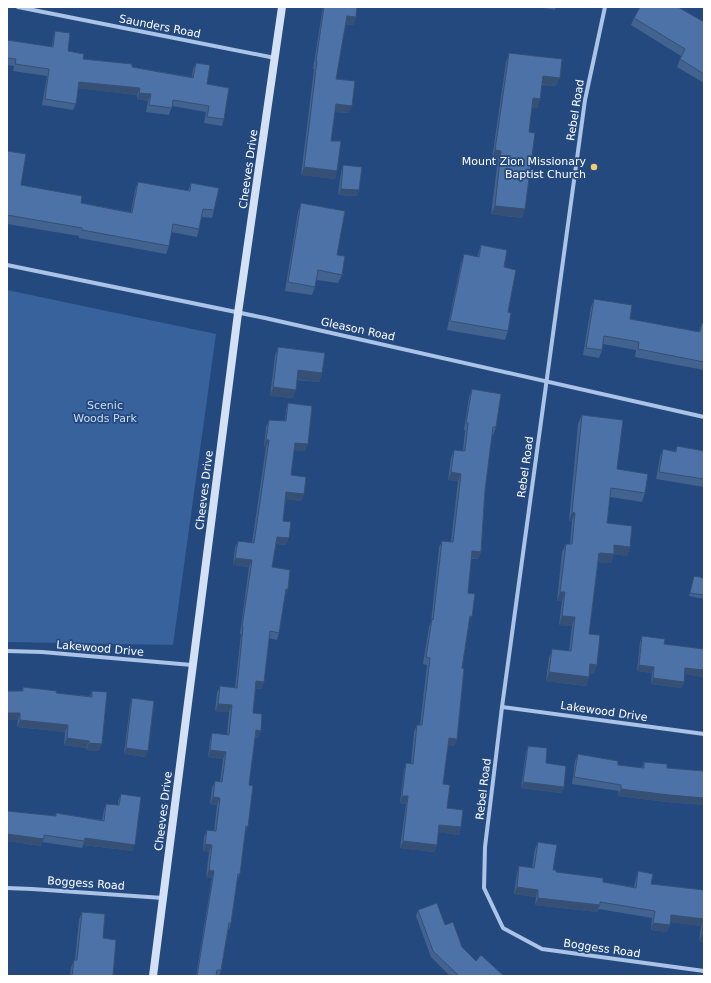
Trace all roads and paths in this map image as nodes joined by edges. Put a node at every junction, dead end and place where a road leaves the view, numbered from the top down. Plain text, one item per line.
1 (18, 7) edge
2 (282, 7) edge
3 (605, 7) edge
4 (275, 58) junction
5 (7, 265) edge
6 (238, 313) junction
7 (546, 381) junction
8 (704, 417) edge
9 (7, 651) edge
10 (192, 665) junction
11 (502, 707) junction
12 (704, 734) edge
13 (7, 888) edge
14 (164, 898) junction
15 (503, 928) joint
16 (704, 971) edge
17 (153, 976) edge

1 - 4 street, Saunders Road
2 - 4 street, Cheeves Drive
3 - 7 street, Rebel Road
4 - 6 street, Cheeves Drive
5 - 6 street, Gleason Road
6 - 7 street, Gleason Road
6 - 10 street, Cheeves Drive
7 - 8 street, Gleason Road
7 - 11 street, Rebel Road
9 - 10 street, Lakewood Drive
10 - 14 street, Cheeves Drive
11 - 12 street, Lakewood Drive
11 - 15 street, Rebel Road
13 - 14 street, Boggess Road
14 - 17 street, Cheeves Drive
15 - 16 street, Boggess Road

